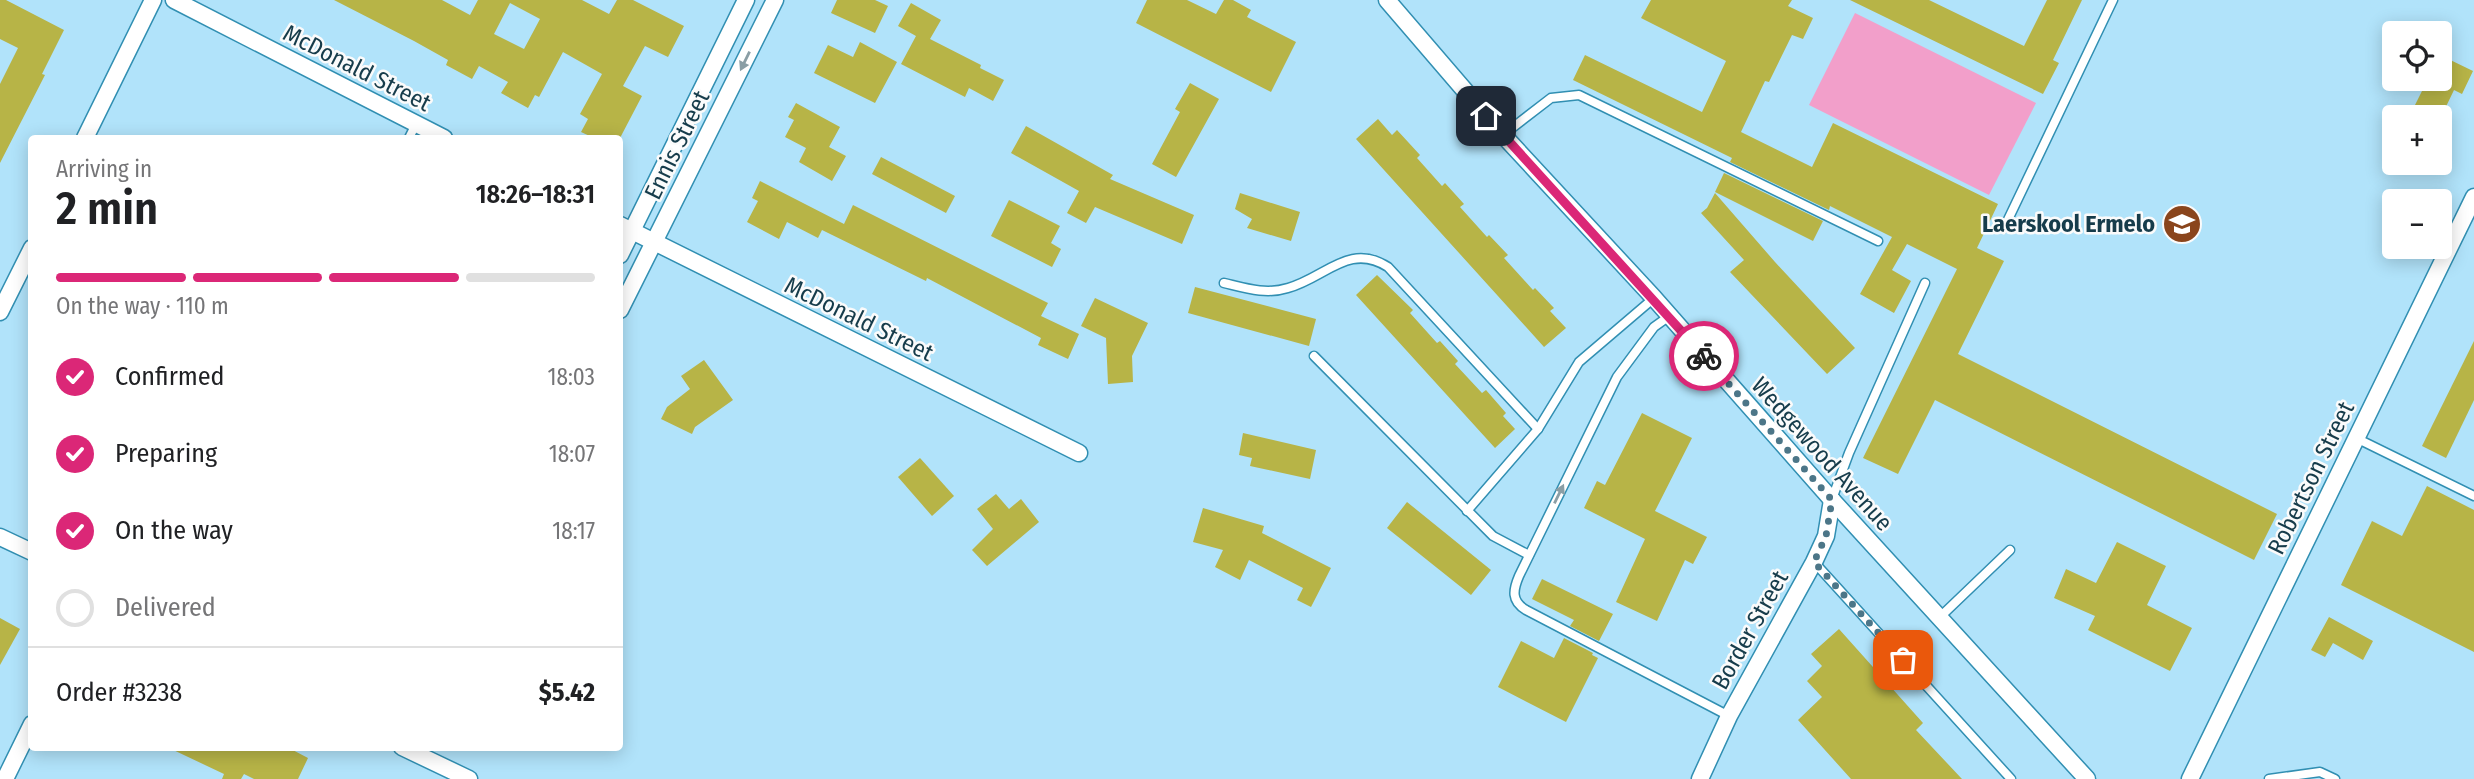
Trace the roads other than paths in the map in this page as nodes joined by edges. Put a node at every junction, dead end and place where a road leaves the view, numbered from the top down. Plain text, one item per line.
1 (153, 0) edge
2 (174, 0) edge
3 (746, 0) edge
4 (775, 0) edge
5 (1387, 0) edge
6 (2113, 0) edge
7 (412, 131) edge
8 (86, 135) edge
9 (430, 135) edge
10 (1503, 135) junction
11 (2474, 197) edge
12 (626, 228) edge
13 (2004, 228) dead end
14 (1878, 241) dead end
15 (654, 243) junction
16 (28, 256) edge
17 (1224, 283) dead end
18 (1925, 283) dead end
19 (1654, 298) junction
20 (623, 304) edge
21 (0, 312) edge
22 (1668, 317) junction
23 (1314, 356) dead end
24 (1538, 429) junction
25 (2356, 438) junction
26 (1079, 453) dead end
27 (2474, 496) edge
28 (1832, 500) junction
29 (1467, 511) junction
30 (0, 537) edge
31 (28, 550) edge
32 (2010, 551) dead end
33 (1529, 555) junction
34 (1814, 562) junction
35 (1940, 617) junction
36 (1729, 716) junction
37 (28, 732) edge
38 (410, 751) edge
39 (5, 779) edge
40 (468, 779) edge
41 (1700, 779) edge
42 (2011, 779) edge
43 (2087, 779) edge
44 (2190, 779) edge
45 (2269, 779) edge
46 (2335, 779) edge

1 - 8 street
2 - 7 street, McDonald Street
3 - 12 street, Ennis Street
4 -> 15 street, Ennis Street
5 - 10 street, Wedgewood Avenue
6 - 13 lane
7 - 9 street, McDonald Street
10 - 14 lane
10 - 19 street, Wedgewood Avenue
11 - 25 street, Robertson Street
12 - 15 street, McDonald Street
15 - 20 street, Ennis Street
15 - 26 street, McDonald Street
16 - 21 street
17 - 24 lane
18 - 28 lane
19 - 22 street, Wedgewood Avenue
19 - 24 lane
22 - 28 street, Wedgewood Avenue
33 -> 22 lane
23 - 29 lane
24 - 29 lane
25 - 27 lane
25 - 44 street, Robertson Street
28 - 34 street, Border Street
28 - 35 street, Wedgewood Avenue
29 - 33 lane
30 - 31 street
32 - 35 lane
33 - 36 lane
34 - 36 street, Border Street
34 - 42 lane
35 - 43 street, Wedgewood Avenue
36 - 41 street, Border Street
37 - 39 street
38 - 40 street
45 - 46 lane

